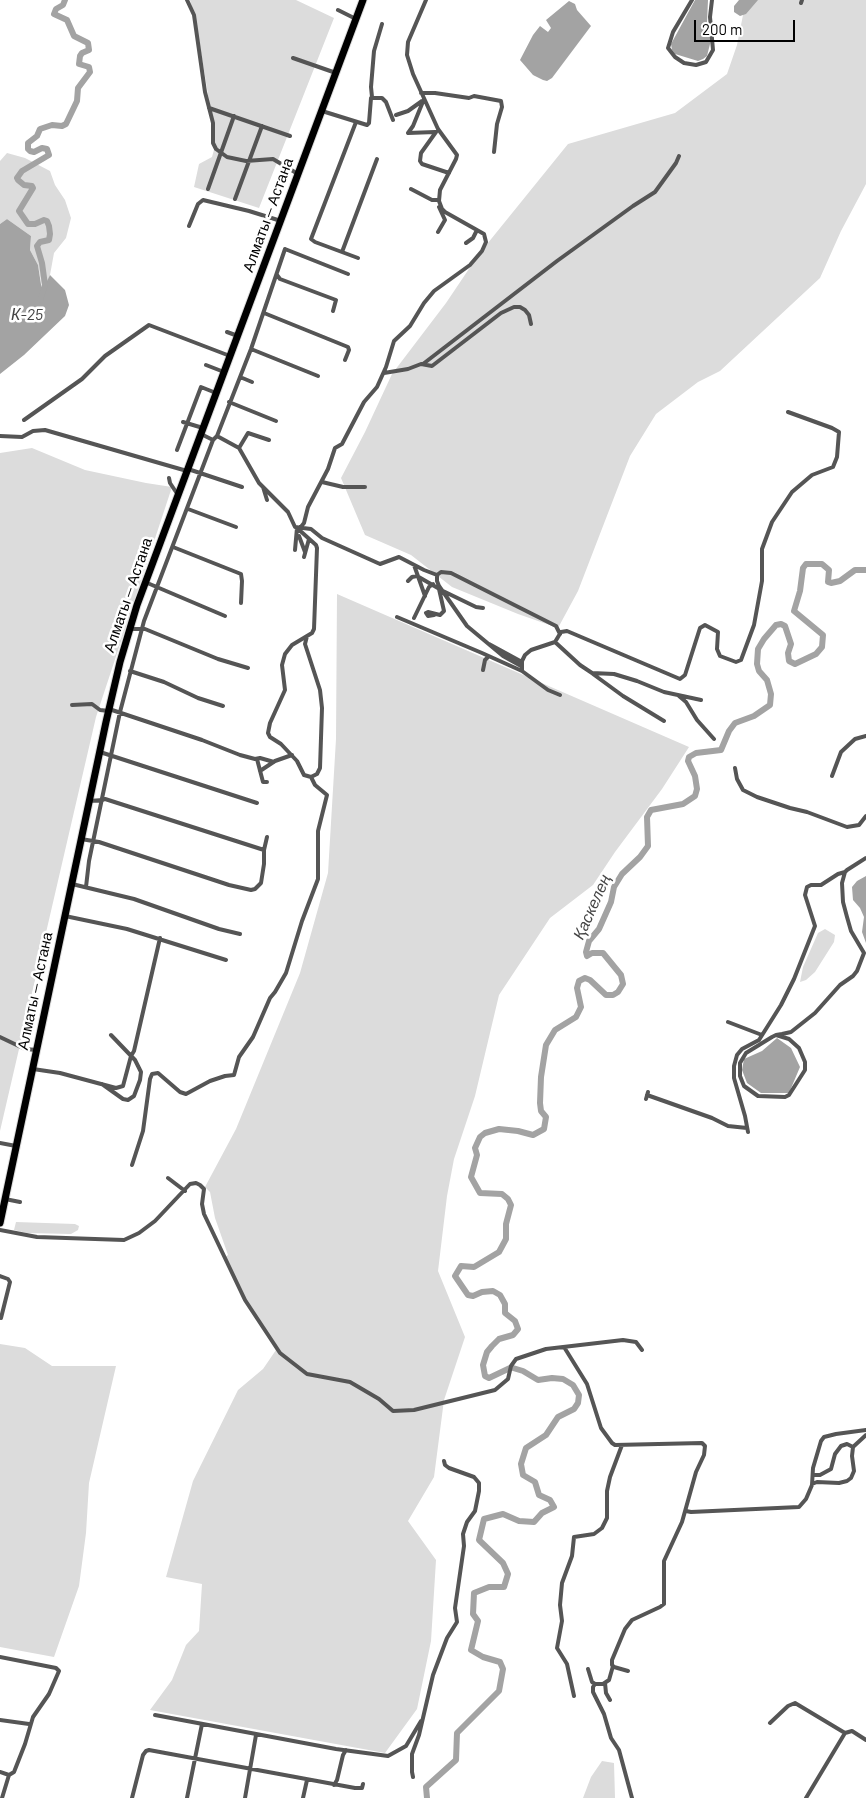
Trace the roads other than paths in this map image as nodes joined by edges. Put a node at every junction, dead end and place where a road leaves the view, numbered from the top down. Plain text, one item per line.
1 (187, 0) edge
2 (364, 0) edge
3 (426, 0) edge
4 (692, 0) edge
5 (712, 0) edge
6 (338, 10) dead end
7 (356, 19) junction
8 (382, 24) dead end
9 (293, 58) dead end
10 (336, 73) junction
11 (421, 93) junction
12 (372, 97) junction
13 (423, 100) junction
14 (209, 108) junction
15 (322, 111) junction
16 (396, 115) dead end
17 (234, 116) junction
18 (393, 120) dead end
19 (356, 122) junction
20 (262, 126) junction
21 (438, 132) junction
22 (290, 136) dead end
23 (494, 152) dead end
24 (221, 154) junction
25 (679, 156) dead end
26 (377, 159) dead end
27 (250, 161) junction
28 (449, 173) junction
29 (298, 174) junction
30 (208, 189) dead end
31 (411, 189) dead end
32 (235, 199) dead end
33 (439, 202) junction
34 (281, 221) junction
35 (189, 226) dead end
36 (477, 230) junction
37 (438, 232) dead end
38 (466, 243) dead end
39 (342, 252) junction
40 (358, 258) dead end
41 (348, 274) dead end
42 (277, 275) junction
43 (333, 311) dead end
44 (264, 313) junction
45 (531, 324) dead end
46 (227, 332) dead end
47 (238, 336) junction
48 (251, 349) junction
49 (230, 356) junction
50 (345, 360) dead end
51 (423, 364) junction
52 (206, 365) dead end
53 (224, 372) junction
54 (384, 373) junction
55 (318, 376) dead end
56 (240, 377) junction
57 (252, 382) dead end
58 (216, 393) junction
59 (229, 402) junction
60 (788, 412) dead end
61 (24, 420) dead end
62 (276, 421) dead end
63 (185, 423) junction
64 (202, 431) junction
65 (0, 436) edge
66 (215, 438) junction
67 (269, 440) dead end
68 (239, 448) junction
69 (177, 450) dead end
70 (187, 470) junction
71 (202, 473) junction
72 (169, 478) dead end
73 (322, 482) junction
74 (242, 487) dead end
75 (365, 487) dead end
76 (264, 488) junction
77 (178, 495) junction
78 (267, 500) dead end
79 (188, 509) junction
80 (236, 527) dead end
81 (298, 530) junction
82 (309, 539) junction
83 (173, 548) junction
84 (294, 550) dead end
85 (414, 565) junction
86 (438, 575) junction
87 (417, 576) junction
88 (408, 581) dead end
89 (437, 581) junction
90 (145, 582) junction
91 (432, 584) junction
92 (158, 587) junction
93 (441, 590) junction
94 (425, 596) junction
95 (241, 603) dead end
96 (483, 608) dead end
97 (434, 615) dead end
98 (225, 616) dead end
99 (397, 617) dead end
100 (414, 618) dead end
101 (130, 629) junction
102 (142, 629) junction
103 (560, 634) junction
104 (307, 636) junction
105 (487, 642) junction
106 (555, 642) junction
107 (525, 656) junction
108 (488, 657) junction
109 (517, 658) junction
110 (522, 667) junction
111 (248, 668) dead end
112 (483, 670) dead end
113 (130, 671) junction
114 (593, 674) junction
115 (560, 695) dead end
116 (677, 695) junction
117 (702, 700) dead end
118 (72, 705) dead end
119 (223, 706) dead end
120 (109, 710) junction
121 (120, 712) junction
122 (664, 721) dead end
123 (866, 736) edge
124 (714, 740) dead end
125 (100, 752) junction
126 (112, 755) junction
127 (292, 755) junction
128 (257, 759) junction
129 (274, 762) junction
130 (735, 768) dead end
131 (260, 771) junction
132 (832, 776) dead end
133 (311, 777) junction
134 (266, 782) dead end
135 (102, 799) junction
136 (89, 801) junction
137 (257, 803) dead end
138 (866, 816) edge
139 (95, 834) junction
140 (82, 835) junction
141 (267, 838) dead end
142 (94, 841) junction
143 (264, 850) junction
144 (78, 855) junction
145 (90, 858) junction
146 (866, 858) edge
147 (845, 872) junction
148 (72, 884) junction
149 (86, 887) junction
150 (65, 916) junction
151 (240, 934) dead end
152 (160, 938) junction
153 (864, 950) edge
154 (226, 960) dead end
155 (728, 1022) dead end
156 (791, 1032) junction
157 (111, 1035) dead end
158 (762, 1035) junction
159 (776, 1036) junction
160 (0, 1037) edge
161 (793, 1042) junction
162 (37, 1050) junction
163 (131, 1056) junction
164 (33, 1069) junction
165 (102, 1084) junction
166 (136, 1092) junction
167 (647, 1095) dead end
168 (148, 1096) junction
169 (0, 1143) edge
170 (16, 1146) junction
171 (132, 1164) dead end
172 (168, 1178) dead end
173 (185, 1191) junction
174 (5, 1198) junction
175 (20, 1202) dead end
176 (0, 1223) edge
177 (0, 1230) edge
178 (0, 1276) edge
179 (16, 1279) dead end
180 (10, 1280) junction
181 (1, 1318) edge
182 (564, 1347) junction
183 (642, 1350) dead end
184 (866, 1430) edge
185 (866, 1435) edge
186 (622, 1445) junction
187 (853, 1447) junction
188 (444, 1461) dead end
189 (813, 1474) junction
190 (812, 1485) junction
191 (686, 1511) junction
192 (0, 1657) edge
193 (613, 1666) junction
194 (588, 1669) dead end
195 (628, 1671) dead end
196 (605, 1683) junction
197 (595, 1684) junction
198 (574, 1696) dead end
199 (610, 1700) dead end
200 (155, 1716) dead end
201 (423, 1719) junction
202 (0, 1720) edge
203 (770, 1723) dead end
204 (29, 1724) junction
205 (202, 1724) junction
206 (845, 1733) junction
207 (256, 1734) junction
208 (866, 1740) edge
209 (346, 1750) junction
210 (194, 1758) junction
211 (251, 1769) junction
212 (0, 1772) edge
213 (9, 1775) junction
214 (413, 1778) dead end
215 (307, 1780) junction
216 (363, 1784) dead end
217 (334, 1785) junction
218 (2, 1798) edge
219 (132, 1798) edge
220 (187, 1798) edge
221 (245, 1798) edge
222 (303, 1798) edge
223 (632, 1798) edge
224 (806, 1798) edge

1 - 14 street
2 - 7 highway, Алматы — Астана
3 - 11 street
4 - 5 street
6 - 7 street
7 - 10 highway, Алматы — Астана
8 - 12 street
9 - 10 street
10 - 15 highway, Алматы — Астана
11 - 13 street
11 - 23 street
12 - 18 street
12 - 19 street
13 - 16 street
13 - 21 street
13 - 21 street
14 - 17 street
14 - 24 street
15 - 19 street
15 - 29 highway, Алматы — Астана
17 - 20 street
17 - 24 street
19 - 39 street
20 - 22 street
20 - 27 street
21 - 28 street
21 - 28 street
24 - 27 street
24 - 30 street
25 - 51 street
26 - 39 street
27 - 29 street
27 - 32 street
28 - 33 street
29 - 34 highway, Алматы — Астана
31 - 33 street
33 - 36 street
33 - 37 street
34 - 35 street
34 - 47 highway, Алматы — Астана
36 - 38 street
36 - 54 street
39 - 40 street
41 - 42 street
42 - 43 street
42 - 44 street
44 - 48 street
44 - 50 street
45 - 51 street
46 - 47 street
47 - 49 highway, Алматы — Астана
48 - 55 street
48 - 56 street
49 - 53 highway, Алматы — Астана
49 - 61 street
51 - 54 street
52 - 53 street
53 - 58 highway, Алматы — Астана
54 - 73 street
56 - 57 street
56 - 59 street
58 - 63 street
58 - 64 highway, Алматы — Астана
59 - 62 street
59 - 66 street
60 - 103 street
63 - 64 street
63 - 69 street
64 - 66 street
64 - 70 highway, Алматы — Астана
65 - 70 street
66 - 68 street
66 - 71 street
67 - 68 street
68 - 76 street
70 - 71 street
70 - 77 highway, Алматы — Астана
71 - 74 street
71 - 79 street
72 - 77 street
73 - 75 street
73 - 81 street
76 - 78 street
76 - 81 street
77 - 90 highway, Алматы — Астана
79 - 80 street
79 - 83 street
81 - 82 street
81 - 82 street
81 - 84 street
81 - 85 street
82 - 104 street
83 - 92 street
83 - 95 street
85 - 86 street
85 - 87 street
86 - 89 street
86 - 103 street
87 - 88 street
87 - 91 street
87 - 94 street
89 - 91 street
89 - 93 street
90 - 92 street
90 - 101 highway, Алматы — Астана
91 - 93 street
91 - 94 street
92 - 98 street
92 - 102 street
93 - 96 street
93 - 97 street
93 - 105 street
94 - 100 street
99 - 108 street
101 - 102 street
101 - 120 highway, Алматы — Астана
102 - 111 street
102 - 113 street
103 - 106 street
104 - 127 street
104 - 133 street
105 - 109 street
105 - 110 street
106 - 107 street
106 - 114 street
107 - 109 street
107 - 110 street
108 - 110 street
108 - 112 street
109 - 110 street
110 - 115 street
113 - 119 street
113 - 121 street
114 - 116 street
114 - 122 street
116 - 117 street
116 - 124 street
118 - 120 street
120 - 121 street
120 - 125 highway, Алматы — Астана
121 - 126 street
121 - 128 street
123 - 132 street
125 - 126 street
125 - 136 highway, Алматы — Астана
126 - 135 street
126 - 137 street
127 - 129 street
127 - 133 street
128 - 129 street
128 - 131 street
129 - 131 street
130 - 138 street
131 - 134 street
133 - 168 street
135 - 136 street
135 - 139 street
135 - 143 street
136 - 140 highway, Алматы — Астана
139 - 140 street
139 - 142 street
140 - 142 street
140 - 144 highway, Алматы — Астана
141 - 143 street
142 - 143 street
142 - 145 street
144 - 145 street
144 - 148 highway, Алматы — Астана
145 - 149 street
146 - 147 street
147 - 153 street
147 - 158 street
148 - 149 street
148 - 150 highway, Алматы — Астана
149 - 151 street
150 - 152 street
150 - 162 highway, Алматы — Астана
152 - 154 street
152 - 163 street
153 - 156 street
155 - 158 street
156 - 159 street
156 - 161 street
157 - 163 street
158 - 167 street
159 - 161 street
159 - 161 street
160 - 162 street
162 - 164 highway, Алматы — Астана
163 - 165 street
163 - 166 street
164 - 165 street
164 - 170 highway, Алматы — Астана
165 - 166 street
166 - 168 street
168 - 171 street
169 - 170 street
170 - 174 highway, Алматы — Астана
172 - 173 street
173 - 177 street
173 - 182 street
174 - 175 street
174 - 176 highway, Алматы — Астана
178 - 180 street
179 - 180 street
180 - 181 street
182 - 183 street
182 - 186 street
184 - 189 street
185 - 187 street
186 - 191 street
186 - 198 street
187 - 189 street
187 - 190 street
188 - 201 street
189 - 190 street
190 - 191 street
191 - 193 street
192 - 204 street
193 - 195 street
193 - 196 street
194 - 197 street
196 - 197 street
196 - 199 street
197 - 223 street
200 - 205 street
201 - 209 street
201 - 214 street
202 - 204 street
203 - 206 street
204 - 213 street
205 - 207 street
205 - 210 street
206 - 208 street
206 - 224 street
207 - 209 street
207 - 211 street
209 - 217 street
210 - 211 street
210 - 219 street
210 - 220 street
211 - 215 street
211 - 221 street
212 - 213 street
213 - 218 street
215 - 217 street
215 - 222 street
216 - 217 street

